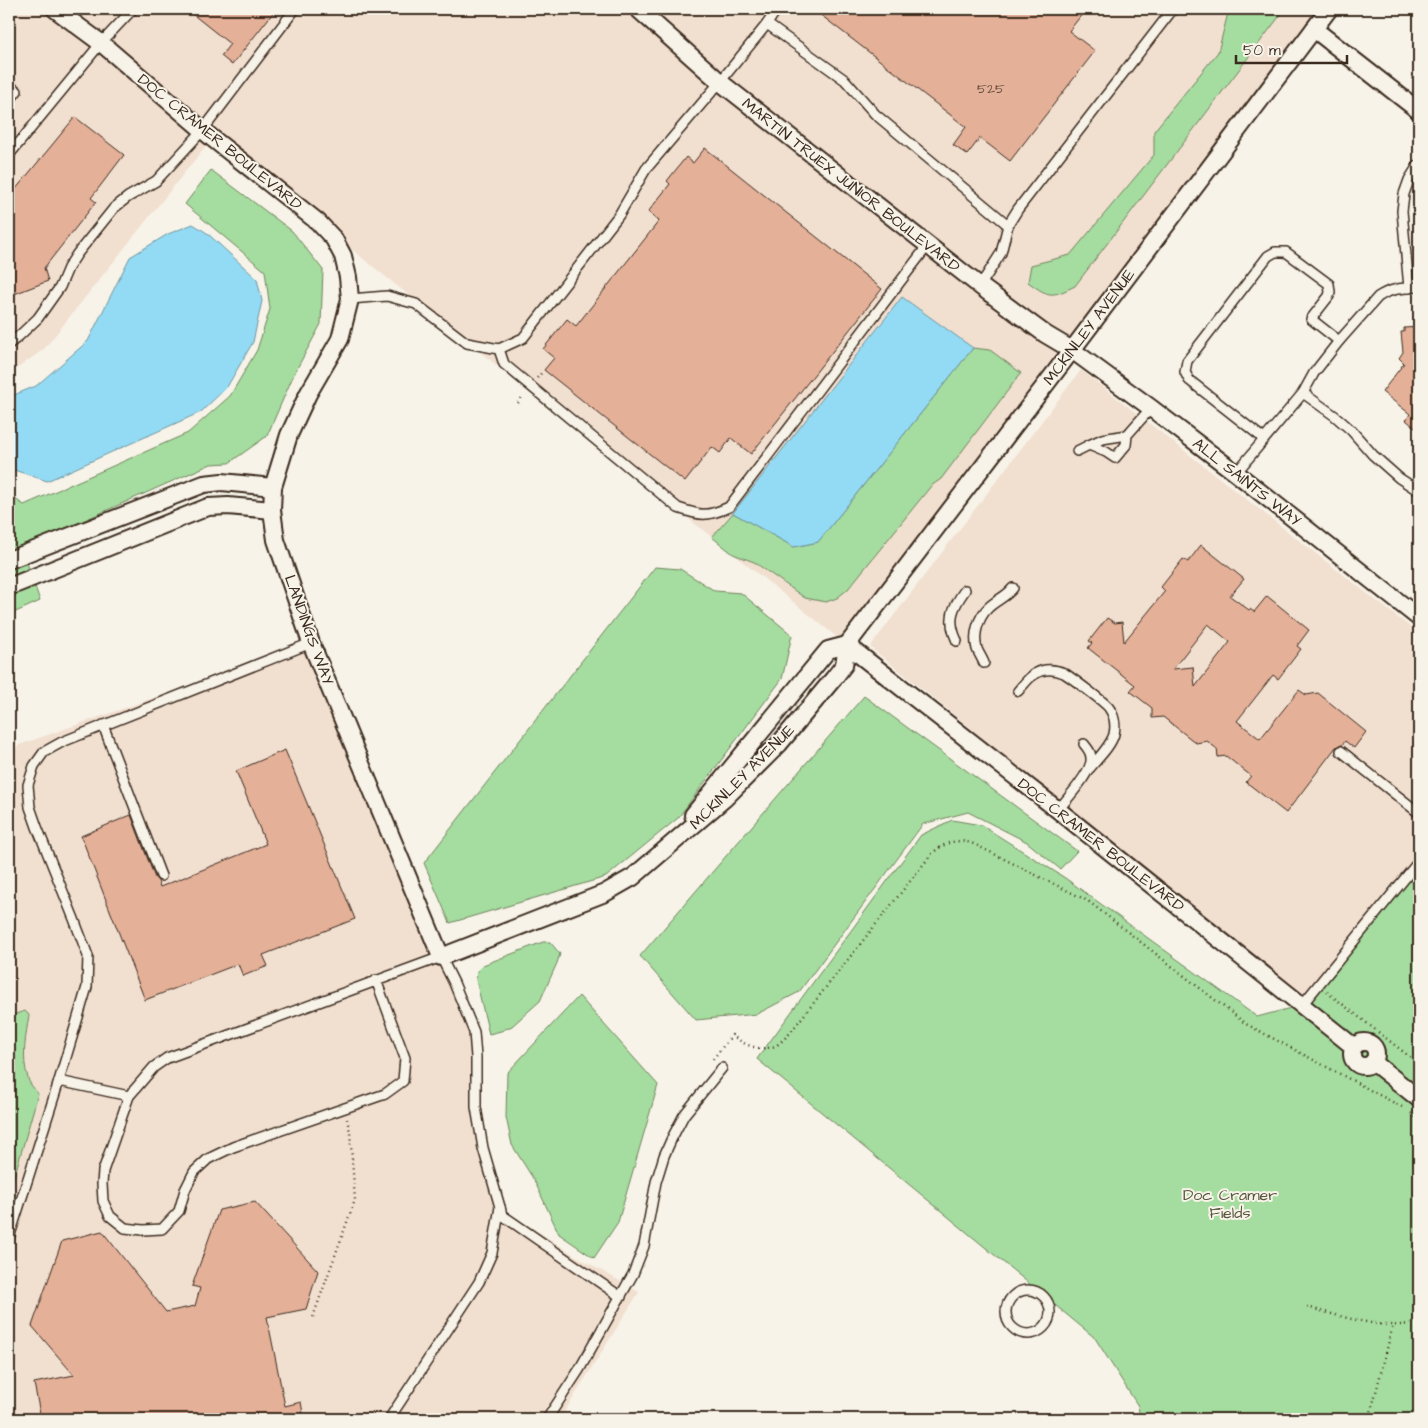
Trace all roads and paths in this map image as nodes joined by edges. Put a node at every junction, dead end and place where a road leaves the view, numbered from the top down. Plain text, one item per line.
1 (55, 9) edge
2 (133, 9) edge
3 (295, 9) edge
4 (638, 9) edge
5 (777, 9) edge
6 (1173, 9) edge
7 (1329, 9) edge
8 (767, 24) junction
9 (1314, 29) junction
10 (101, 43) junction
11 (720, 82) junction
12 (9, 85) edge
13 (9, 101) edge
14 (1419, 111) edge
15 (203, 130) junction
16 (9, 155) edge
17 (1419, 164) edge
18 (1008, 225) junction
19 (928, 245) junction
20 (980, 286) junction
21 (1419, 287) edge
22 (1409, 288) junction
23 (350, 299) junction
24 (1339, 341) junction
25 (9, 344) edge
26 (499, 348) junction
27 (1072, 350) junction
28 (1303, 392) junction
29 (1151, 408) junction
30 (1127, 435) junction
31 (1264, 439) junction
32 (1089, 445) junction
33 (1077, 451) dead end
34 (1236, 473) junction
35 (273, 487) junction
36 (1419, 490) edge
37 (272, 510) junction
38 (69, 537) junction
39 (78, 559) junction
40 (9, 560) edge
41 (9, 587) edge
42 (1013, 588) dead end
43 (965, 590) dead end
44 (1419, 618) edge
45 (957, 641) dead end
46 (311, 643) junction
47 (847, 645) junction
48 (984, 663) dead end
49 (1018, 691) dead end
50 (104, 725) junction
51 (1084, 744) dead end
52 (1341, 751) dead end
53 (1090, 768) junction
54 (1058, 810) junction
55 (1419, 813) edge
56 (660, 854) junction
57 (1419, 861) edge
58 (161, 876) dead end
59 (441, 957) junction
60 (376, 980) junction
61 (1318, 985) junction
62 (1302, 1005) junction
63 (712, 1060) dead end
64 (1419, 1064) edge
65 (722, 1068) dead end
66 (59, 1081) junction
67 (129, 1096) junction
68 (1419, 1099) edge
69 (344, 1109) junction
70 (1419, 1120) edge
71 (500, 1207) junction
72 (9, 1238) edge
73 (621, 1297) junction
74 (1010, 1299) joint
75 (1307, 1307) dead end
76 (313, 1317) dead end
77 (1419, 1320) edge
78 (1394, 1325) junction
79 (1370, 1416) dead end
80 (389, 1419) edge
81 (547, 1419) edge

1 - 10 street, DOC CRAMER BOULEVARD
2 - 10 lane
3 - 15 lane
4 - 11 street, MARTIN TRUEX JUNIOR BOULEVARD
5 - 8 lane
6 - 18 lane
7 - 9 street, MCKINLEY AVENUE
8 - 11 lane
8 - 18 lane
9 - 14 street
9 - 27 street, MCKINLEY AVENUE
10 - 15 street, DOC CRAMER BOULEVARD
10 - 16 lane
11 - 19 street, MARTIN TRUEX JUNIOR BOULEVARD
11 - 26 lane
12 - 13 lane
15 - 23 street, DOC CRAMER BOULEVARD
15 - 25 lane
17 - 22 lane
18 - 20 lane
19 - 20 street, MARTIN TRUEX JUNIOR BOULEVARD
19 - 26 lane
20 - 27 street, MARTIN TRUEX JUNIOR BOULEVARD
21 - 22 lane
22 - 24 lane
23 - 26 lane
23 - 35 street, LANDINGS WAY
24 - 28 lane
24 - 31 lane
27 - 29 street, ALL SAINTS WAY
27 - 47 street, MCKINLEY AVENUE
28 - 31 lane
28 - 36 lane
29 - 30 lane
29 - 34 street, ALL SAINTS WAY
30 - 32 lane
30 - 32 lane
31 - 34 lane
32 - 33 lane
34 - 44 street, ALL SAINTS WAY
35 - 37 street, LANDINGS WAY
35 - 38 street
37 - 39 street
37 - 46 street, LANDINGS WAY
38 - 39 street
38 - 40 street
39 - 41 street
42 - 48 lane
43 - 45 lane
46 - 50 lane
46 - 59 street, LANDINGS WAY
47 - 54 street, DOC CRAMER BOULEVARD
47 - 56 street, MCKINLEY AVENUE
47 - 56 street, MCKINLEY AVENUE
49 - 53 lane
50 - 58 lane
50 - 66 lane
51 - 53 lane
52 - 55 lane
53 - 54 lane
54 - 62 street, DOC CRAMER BOULEVARD
56 - 59 street, MCKINLEY AVENUE
57 - 61 lane
59 - 60 lane
59 - 71 lane
60 - 67 lane
60 - 69 lane
61 - 62 lane
61 - 64 path
62 - 68 street, DOC CRAMER BOULEVARD
63 - 70 path
65 - 73 lane
66 - 67 lane
66 - 72 lane
67 - 69 lane
69 - 76 path
71 - 73 lane
71 - 80 lane
73 - 81 lane
74 - 74 lane
75 - 78 path
77 - 78 path
78 - 79 path

